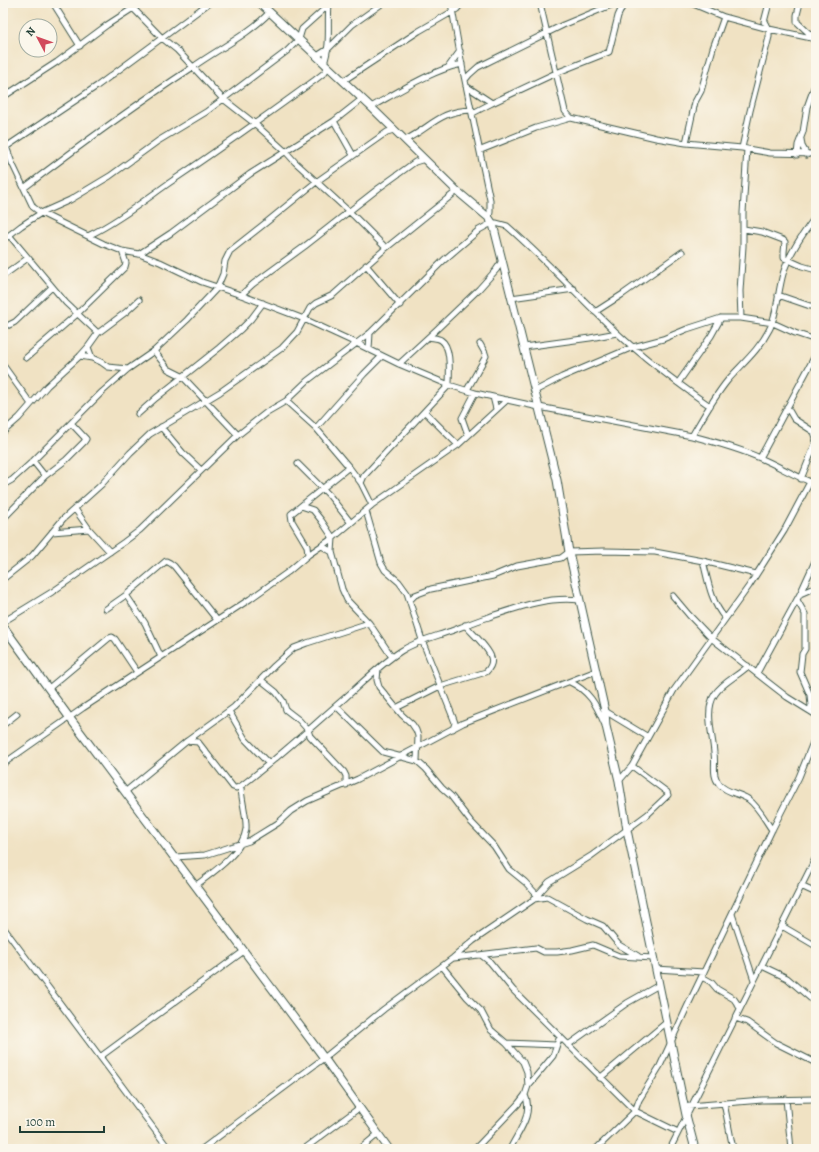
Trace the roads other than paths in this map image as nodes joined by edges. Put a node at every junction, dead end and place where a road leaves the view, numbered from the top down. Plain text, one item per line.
1 (53, 3) edge
2 (128, 3) edge
3 (141, 3) edge
4 (209, 3) edge
5 (260, 3) edge
6 (383, 3) edge
7 (451, 3) edge
8 (462, 3) edge
9 (540, 3) edge
10 (616, 3) edge
11 (624, 3) edge
12 (691, 3) edge
13 (770, 3) edge
14 (800, 3) edge
15 (330, 4) edge
16 (703, 5) edge
17 (133, 8) junction
18 (453, 11) junction
19 (270, 12) junction
20 (724, 16) junction
21 (765, 21) junction
22 (762, 27) junction
23 (769, 29) junction
24 (547, 33) junction
25 (162, 38) junction
26 (299, 39) junction
27 (816, 39) edge
28 (80, 46) junction
29 (328, 48) junction
30 (460, 51) junction
31 (317, 56) junction
32 (462, 64) junction
33 (326, 65) junction
34 (193, 66) junction
35 (449, 66) junction
36 (478, 67) junction
37 (463, 71) junction
38 (556, 73) junction
39 (343, 81) junction
40 (816, 82) edge
41 (466, 83) junction
42 (3, 97) edge
43 (222, 98) junction
44 (362, 100) junction
45 (492, 102) junction
46 (371, 107) junction
47 (565, 111) junction
48 (472, 112) junction
49 (570, 118) junction
50 (562, 120) junction
51 (334, 121) junction
52 (254, 123) junction
53 (390, 129) junction
54 (3, 138) edge
55 (801, 138) junction
56 (405, 140) junction
57 (686, 143) junction
58 (6, 147) junction
59 (744, 149) junction
60 (481, 150) junction
61 (286, 152) junction
62 (419, 153) junction
63 (816, 154) edge
64 (353, 155) junction
65 (797, 155) junction
66 (807, 155) junction
67 (425, 159) junction
68 (415, 162) junction
69 (327, 175) junction
70 (316, 182) junction
71 (322, 187) junction
72 (24, 188) junction
73 (458, 191) junction
74 (348, 211) junction
75 (41, 213) junction
76 (816, 216) edge
77 (491, 221) junction
78 (744, 229) junction
79 (9, 235) junction
80 (88, 236) junction
81 (3, 240) edge
82 (386, 248) junction
83 (122, 251) junction
84 (682, 252) dead end
85 (139, 254) junction
86 (28, 258) junction
87 (788, 260) junction
88 (502, 261) junction
89 (366, 265) junction
90 (816, 270) edge
91 (3, 276) edge
92 (52, 287) junction
93 (218, 288) junction
94 (574, 289) junction
95 (241, 295) junction
96 (778, 295) junction
97 (511, 298) junction
98 (139, 300) dead end
99 (263, 303) junction
100 (400, 305) junction
101 (816, 306) edge
102 (595, 312) junction
103 (77, 314) junction
104 (294, 316) junction
105 (721, 318) junction
106 (741, 318) junction
107 (304, 319) junction
108 (773, 323) junction
109 (9, 325) dead end
110 (300, 327) junction
111 (617, 332) junction
112 (98, 333) junction
113 (370, 333) junction
114 (429, 337) junction
115 (816, 340) edge
116 (356, 343) junction
117 (480, 344) dead end
118 (88, 347) junction
119 (524, 347) junction
120 (633, 347) junction
121 (371, 350) junction
122 (154, 351) junction
123 (816, 354) edge
124 (80, 356) junction
125 (382, 356) junction
126 (26, 358) dead end
127 (92, 358) junction
128 (373, 364) junction
129 (399, 364) junction
130 (3, 365) edge
131 (128, 369) junction
132 (182, 376) junction
133 (678, 383) junction
134 (449, 385) junction
135 (467, 390) junction
136 (535, 391) junction
137 (476, 393) junction
138 (493, 397) junction
139 (507, 400) junction
140 (286, 401) junction
141 (205, 402) junction
142 (31, 404) junction
143 (710, 406) junction
144 (539, 407) junction
145 (787, 407) junction
146 (496, 409) junction
147 (425, 412) junction
148 (138, 414) dead end
149 (71, 423) junction
150 (161, 427) junction
151 (316, 428) junction
152 (3, 431) edge
153 (238, 435) junction
154 (468, 435) junction
155 (692, 436) junction
156 (816, 438) edge
157 (458, 445) junction
158 (760, 458) junction
159 (33, 461) junction
160 (298, 464) dead end
161 (348, 467) junction
162 (201, 470) junction
163 (45, 476) junction
164 (801, 479) junction
165 (359, 481) junction
166 (810, 482) junction
167 (816, 484) edge
168 (3, 485) edge
169 (322, 489) junction
170 (372, 505) junction
171 (301, 506) junction
172 (76, 509) junction
173 (366, 511) junction
174 (3, 519) edge
175 (351, 523) junction
176 (90, 529) junction
177 (52, 532) junction
178 (333, 538) junction
179 (308, 546) junction
180 (322, 546) junction
181 (316, 549) junction
182 (110, 552) junction
183 (332, 552) junction
184 (569, 552) junction
185 (308, 555) junction
186 (816, 559) edge
187 (703, 561) junction
188 (756, 574) junction
189 (3, 579) edge
190 (816, 587) edge
191 (407, 593) junction
192 (800, 594) junction
193 (126, 595) junction
194 (415, 595) junction
195 (673, 596) dead end
196 (410, 600) junction
197 (580, 600) junction
198 (797, 600) junction
199 (106, 609) dead end
200 (725, 618) junction
201 (217, 620) junction
202 (3, 622) edge
203 (368, 623) junction
204 (465, 625) junction
205 (3, 626) edge
206 (711, 638) junction
207 (422, 640) junction
208 (161, 657) junction
209 (392, 657) junction
210 (748, 666) junction
211 (378, 669) junction
212 (596, 671) junction
213 (137, 672) junction
214 (757, 673) junction
215 (262, 680) junction
216 (570, 682) junction
217 (440, 686) junction
218 (49, 688) junction
219 (336, 706) junction
220 (396, 708) junction
221 (229, 711) junction
222 (605, 711) junction
223 (810, 711) junction
224 (17, 714) dead end
225 (452, 715) junction
226 (816, 715) edge
227 (70, 717) junction
228 (463, 723) junction
229 (3, 725) edge
230 (606, 726) junction
231 (453, 729) junction
232 (308, 730) junction
233 (816, 735) edge
234 (648, 737) junction
235 (187, 741) junction
236 (417, 748) junction
237 (402, 756) junction
238 (417, 761) junction
239 (3, 764) edge
240 (269, 764) junction
241 (632, 766) junction
242 (619, 781) junction
243 (346, 785) junction
244 (241, 786) junction
245 (125, 792) junction
246 (627, 830) junction
247 (772, 830) junction
248 (239, 845) junction
249 (175, 857) junction
250 (816, 857) edge
251 (195, 886) junction
252 (801, 886) junction
253 (816, 893) edge
254 (535, 897) junction
255 (732, 914) junction
256 (782, 926) junction
257 (3, 927) edge
258 (816, 946) edge
259 (244, 951) junction
260 (481, 955) junction
261 (638, 956) junction
262 (453, 958) junction
263 (653, 958) junction
264 (442, 966) junction
265 (762, 966) junction
266 (656, 969) junction
267 (703, 974) junction
268 (754, 980) junction
269 (659, 985) junction
270 (816, 1003) edge
271 (740, 1008) junction
272 (735, 1018) junction
273 (668, 1022) junction
274 (560, 1036) junction
275 (672, 1042) junction
276 (506, 1043) junction
277 (557, 1045) junction
278 (568, 1045) junction
279 (100, 1057) junction
280 (324, 1058) junction
281 (816, 1063) edge
282 (600, 1078) junction
283 (528, 1086) junction
284 (525, 1095) junction
285 (786, 1098) junction
286 (816, 1099) edge
287 (724, 1103) junction
288 (692, 1105) junction
289 (684, 1106) junction
290 (359, 1108) junction
291 (636, 1112) junction
292 (686, 1116) junction
293 (678, 1132) junction
294 (378, 1134) junction
295 (169, 1149) edge
296 (202, 1149) edge
297 (304, 1149) edge
298 (360, 1149) edge
299 (389, 1149) edge
300 (474, 1149) edge
301 (510, 1149) edge
302 (596, 1149) edge
303 (670, 1149) edge
304 (695, 1149) edge
305 (733, 1149) edge
306 (791, 1149) edge

1 - 28 street
2 - 17 street
3 - 17 street
4 - 25 street
5 - 19 street
6 - 29 street
7 - 18 street
8 - 18 street
9 - 24 street
10 - 24 street
11 - 38 street
12 - 16 street
13 - 21 street
14 - 27 street
15 - 26 street
15 - 29 street
16 - 20 street
17 - 25 street
17 - 28 street
18 - 30 street
18 - 39 street
19 - 26 street
19 - 34 street
20 - 22 street
20 - 57 street
21 - 22 street
21 - 23 street
22 - 23 street
23 - 27 street
23 - 59 street
24 - 36 street
24 - 38 street
25 - 34 street
25 - 58 street
26 - 31 street
26 - 43 street
28 - 42 street
29 - 31 street
29 - 33 street
30 - 32 street
30 - 35 street
31 - 33 street
32 - 35 street
32 - 37 street
33 - 39 street
33 - 52 street
34 - 43 street
34 - 72 street
35 - 46 street
36 - 37 street
36 - 41 street
37 - 41 street
38 - 45 street
38 - 47 street
39 - 44 street
40 - 55 street
41 - 45 street
41 - 48 street
43 - 52 street
43 - 75 street
44 - 46 street
44 - 51 street
45 - 48 street
46 - 53 street
47 - 49 street
47 - 50 street
48 - 56 street
48 - 60 street
49 - 50 street
49 - 57 street
50 - 60 street
51 - 61 street
51 - 64 street
52 - 61 street
52 - 80 street
53 - 56 street
53 - 64 street
54 - 58 street
55 - 65 street
55 - 66 street
56 - 62 street
57 - 59 street
58 - 72 street
59 - 65 street
59 - 78 street
60 - 77 street
61 - 70 street
61 - 85 street
62 - 67 street
62 - 68 street
63 - 66 street
64 - 69 street
65 - 66 street
67 - 68 street
67 - 73 street
68 - 74 street
69 - 70 street
69 - 71 street
70 - 71 street
70 - 93 street
71 - 74 street
72 - 75 street
73 - 77 street
73 - 82 street
74 - 82 street
74 - 95 street
75 - 79 street
75 - 80 street
76 - 87 street
77 - 88 street
77 - 94 street
77 - 100 street
78 - 87 street
78 - 106 street
79 - 81 street
79 - 86 street
80 - 83 street
82 - 89 street
83 - 85 street
83 - 103 street
84 - 102 street
85 - 93 street
86 - 91 street
86 - 92 street
87 - 90 street
87 - 96 street
88 - 97 street
88 - 114 street
89 - 100 street
89 - 107 street
92 - 103 street
92 - 109 street
93 - 95 street
93 - 122 street
94 - 97 street
94 - 102 street
95 - 99 street
96 - 101 street
96 - 108 street
97 - 119 street
98 - 112 street
99 - 104 street
99 - 132 street
100 - 113 street
102 - 111 street
103 - 112 street
103 - 126 street
104 - 107 street
104 - 110 street
105 - 106 street
105 - 120 street
105 - 133 street
106 - 108 street
107 - 110 street
107 - 116 street
108 - 115 street
108 - 143 street
110 - 141 street
111 - 119 street
111 - 120 street
112 - 118 street
113 - 116 street
113 - 121 street
114 - 129 street
114 - 134 street
116 - 121 street
116 - 140 street
117 - 135 street
118 - 124 street
118 - 127 street
119 - 136 street
120 - 133 street
120 - 136 street
121 - 125 street
121 - 128 street
122 - 131 street
122 - 132 street
123 - 145 street
124 - 127 street
124 - 142 street
125 - 128 street
125 - 129 street
127 - 131 street
128 - 151 street
129 - 134 street
130 - 142 street
131 - 149 street
132 - 141 street
132 - 148 street
133 - 143 street
134 - 135 street
134 - 147 street
135 - 137 street
136 - 144 street
137 - 138 street
137 - 154 street
138 - 139 street
138 - 146 street
139 - 144 street
139 - 146 street
140 - 151 street
140 - 153 street
141 - 150 street
141 - 153 street
142 - 152 street
143 - 155 street
144 - 155 street
144 - 184 street
145 - 156 street
145 - 158 street
146 - 154 street
147 - 157 street
147 - 165 street
149 - 159 street
149 - 163 street
150 - 162 street
150 - 172 street
151 - 161 street
153 - 162 street
154 - 157 street
155 - 158 street
156 - 164 street
157 - 170 street
158 - 164 street
159 - 163 street
159 - 168 street
160 - 169 street
161 - 165 street
161 - 169 street
162 - 182 street
163 - 174 street
164 - 166 street
165 - 170 street
166 - 167 street
166 - 188 street
169 - 171 street
169 - 175 street
170 - 173 street
171 - 178 street
171 - 179 street
172 - 176 street
172 - 177 street
173 - 175 street
173 - 191 street
175 - 178 street
176 - 177 street
176 - 182 street
177 - 189 street
178 - 180 street
178 - 183 street
179 - 181 street
179 - 185 street
180 - 181 street
180 - 183 street
181 - 185 street
182 - 202 street
183 - 203 street
184 - 187 street
184 - 194 street
184 - 197 street
185 - 201 street
186 - 192 street
187 - 188 street
187 - 200 street
188 - 200 street
190 - 192 street
191 - 194 street
191 - 196 street
192 - 198 street
193 - 199 street
193 - 201 street
193 - 208 street
194 - 196 street
195 - 206 street
196 - 207 street
197 - 204 street
197 - 212 street
198 - 214 street
198 - 223 street
200 - 206 street
201 - 208 street
203 - 209 street
203 - 215 street
204 - 207 street
204 - 217 street
205 - 218 street
206 - 210 street
206 - 234 street
207 - 209 street
207 - 217 street
208 - 213 street
209 - 211 street
210 - 214 street
210 - 247 street
211 - 219 street
211 - 220 street
212 - 216 street
212 - 222 street
213 - 218 street
213 - 227 street
214 - 223 street
215 - 221 street
215 - 232 street
216 - 228 street
216 - 230 street
217 - 220 street
217 - 225 street
218 - 227 street
219 - 232 street
219 - 237 street
220 - 236 street
221 - 235 street
221 - 240 street
222 - 230 street
222 - 234 street
223 - 226 street
224 - 229 street
225 - 228 street
225 - 231 street
227 - 239 street
227 - 245 street
228 - 231 street
230 - 242 street
231 - 236 street
232 - 240 street
232 - 243 street
233 - 247 street
234 - 241 street
235 - 244 street
235 - 245 street
236 - 237 street
236 - 238 street
237 - 238 street
237 - 243 street
238 - 254 street
240 - 244 street
241 - 242 street
241 - 246 street
242 - 246 street
243 - 248 street
244 - 248 street
245 - 249 street
246 - 254 street
246 - 263 street
247 - 255 street
248 - 249 street
248 - 251 street
249 - 251 street
250 - 252 street
251 - 259 street
252 - 253 street
252 - 256 street
254 - 261 street
254 - 262 street
255 - 267 street
255 - 268 street
256 - 258 street
256 - 265 street
257 - 279 street
259 - 279 street
259 - 280 street
260 - 261 street
260 - 262 street
260 - 274 street
261 - 263 street
262 - 264 street
263 - 266 street
264 - 276 street
264 - 280 street
265 - 268 street
265 - 270 street
266 - 267 street
266 - 269 street
267 - 271 street
267 - 275 street
268 - 271 street
269 - 273 street
269 - 278 street
271 - 272 street
272 - 281 street
272 - 288 street
273 - 275 street
273 - 282 street
274 - 277 street
274 - 278 street
275 - 289 street
275 - 291 street
276 - 277 street
276 - 283 street
277 - 283 street
278 - 282 street
279 - 295 street
280 - 290 street
280 - 296 street
282 - 291 street
283 - 284 street
284 - 300 street
284 - 301 street
285 - 286 street
285 - 287 street
285 - 306 street
287 - 288 street
287 - 305 street
288 - 289 street
288 - 292 street
289 - 292 street
290 - 294 street
290 - 297 street
291 - 293 street
291 - 302 street
292 - 293 street
292 - 304 street
293 - 303 street
294 - 298 street
294 - 299 street

